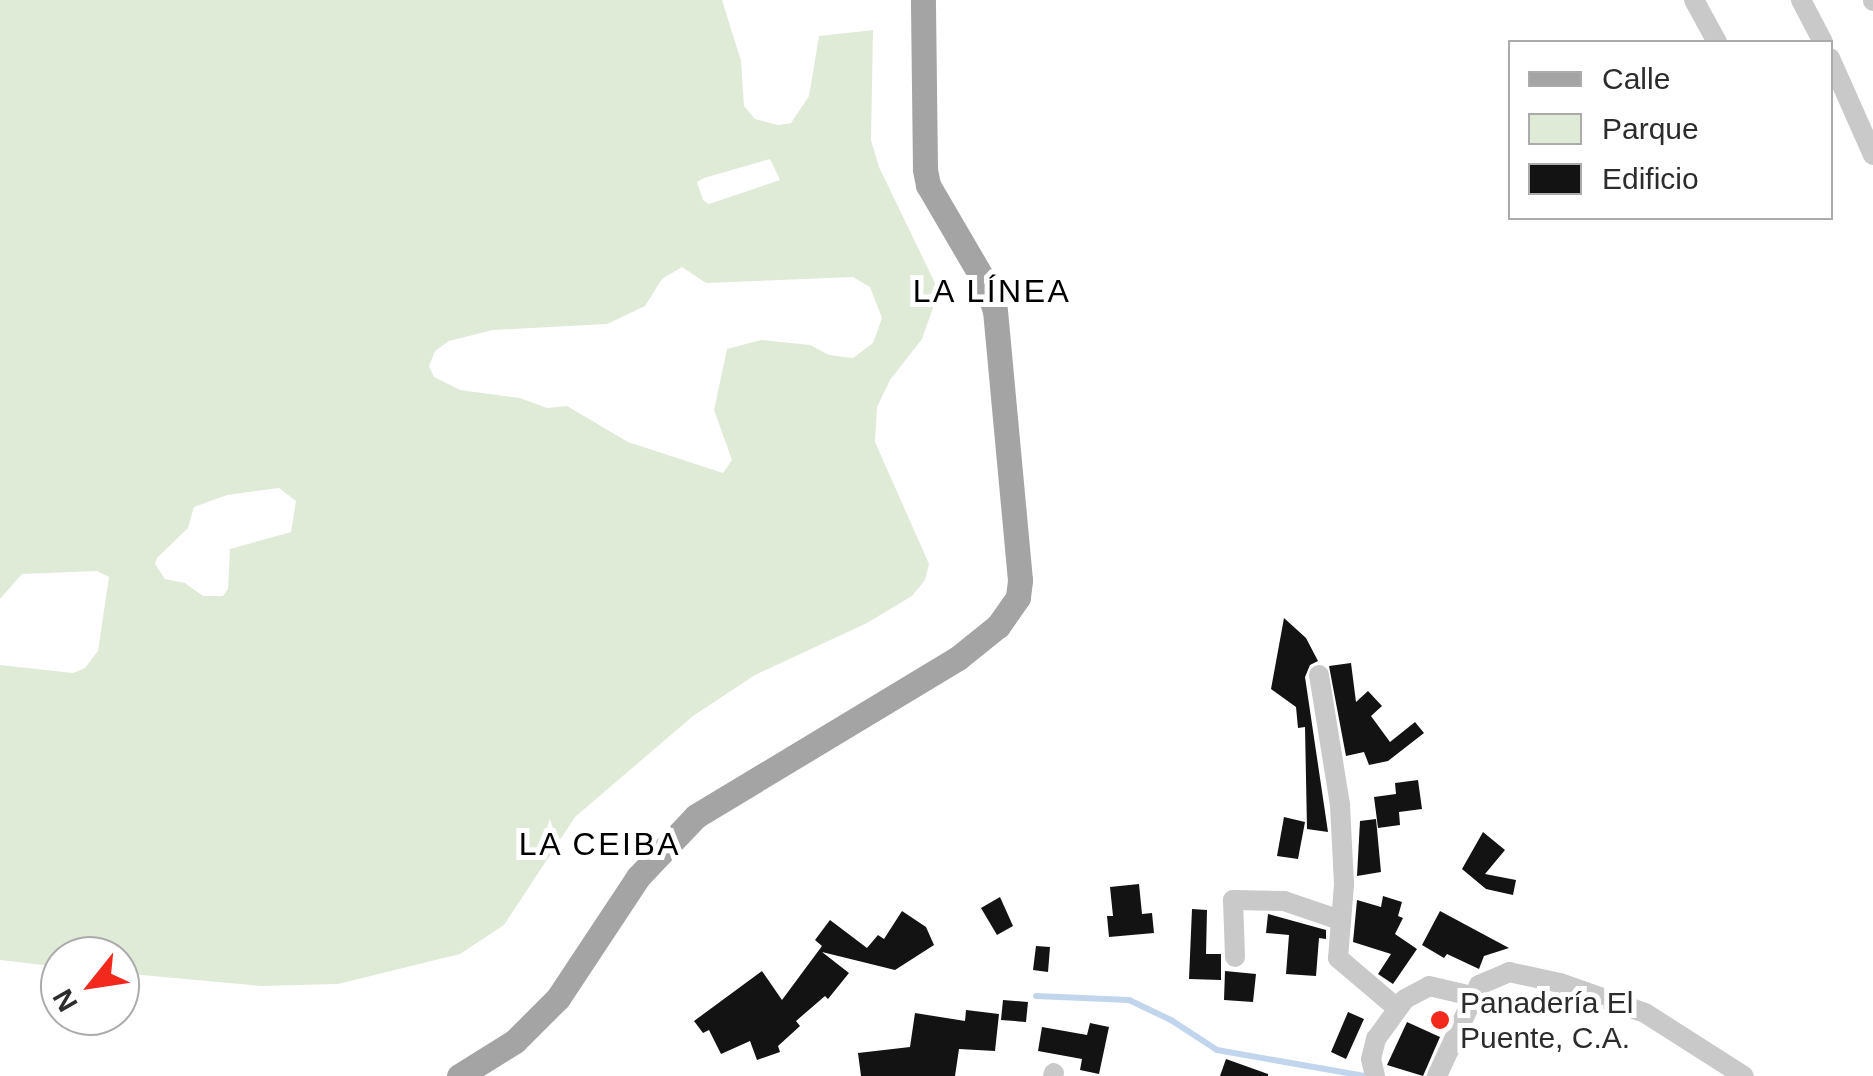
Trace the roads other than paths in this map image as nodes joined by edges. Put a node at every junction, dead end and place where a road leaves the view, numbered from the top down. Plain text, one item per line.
1 (923, 0) edge
2 (1694, 0) edge
3 (1800, 0) edge
4 (1716, 40) edge
5 (1823, 40) edge
6 (1833, 65) edge
7 (1873, 155) edge
8 (1319, 676) dead end
9 (1340, 920) junction
10 (1236, 956) dead end
11 (1472, 996) junction
12 (1396, 1008) junction
13 (460, 1076) edge
14 (1375, 1076) edge
15 (1438, 1076) edge
16 (1744, 1076) edge

1 - 13 main road
2 - 4 street
3 - 5 street
6 - 7 street
8 - 9 street
9 - 10 street
9 - 12 street
11 - 12 street
11 - 15 street
11 - 16 street
12 - 14 street

